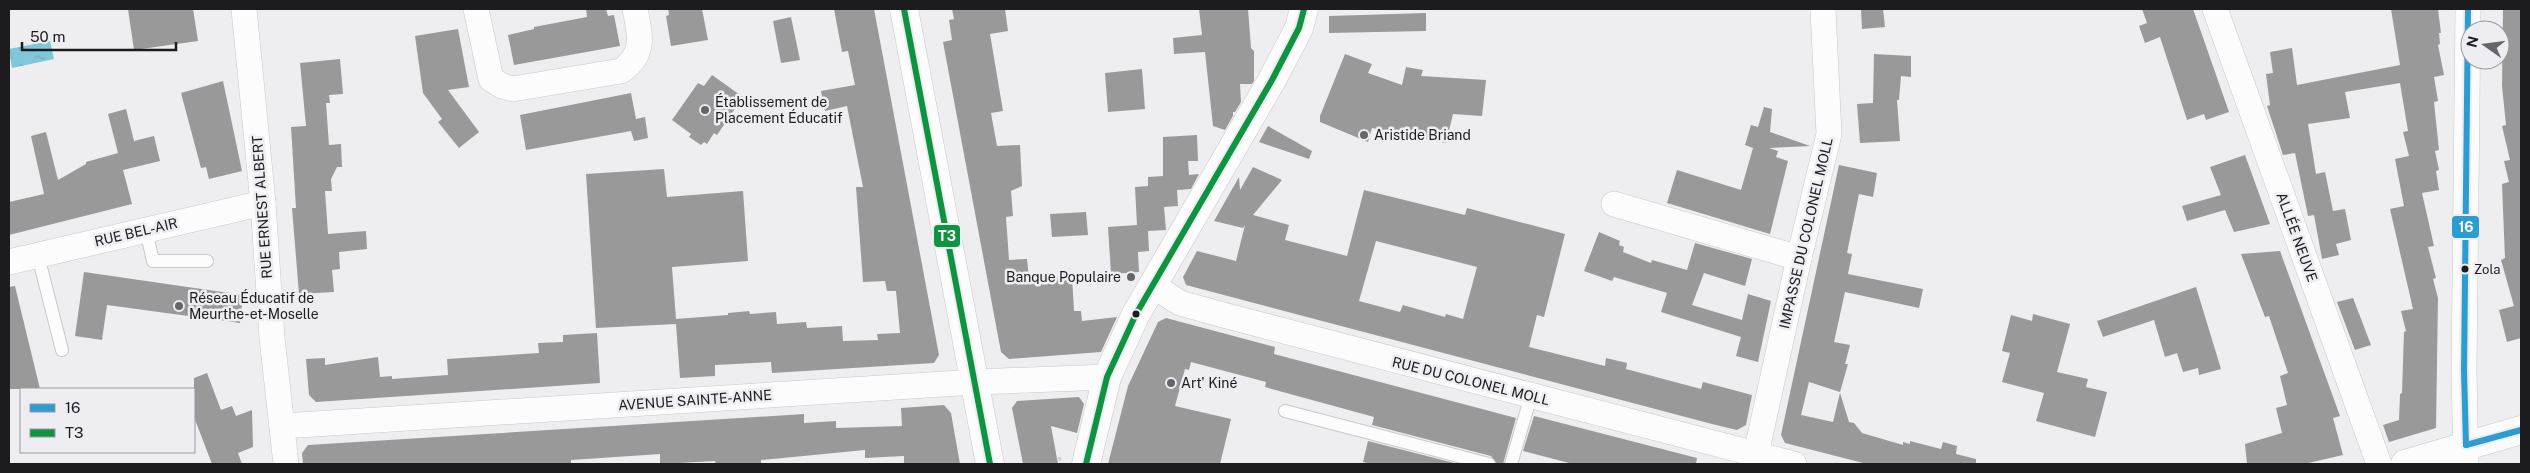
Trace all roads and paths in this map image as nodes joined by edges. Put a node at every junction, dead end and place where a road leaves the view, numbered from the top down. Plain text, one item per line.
1 (244, 9) edge
2 (476, 9) edge
3 (635, 9) edge
4 (904, 9) edge
5 (1304, 9) edge
6 (1823, 9) edge
7 (2215, 9) edge
8 (2468, 9) edge
9 (263, 203) junction
10 (1614, 204) dead end
11 (146, 230) junction
12 (38, 256) junction
13 (1799, 258) junction
14 (207, 261) dead end
15 (9, 262) edge
16 (1152, 285) junction
17 (62, 350) dead end
18 (1107, 377) junction
19 (975, 382) junction
20 (1531, 396) junction
21 (1285, 410) dead end
22 (283, 426) junction
23 (2521, 430) edge
24 (1756, 454) junction
25 (2466, 454) edge
26 (1059, 457) dead end
27 (286, 464) edge
28 (990, 464) edge
29 (1062, 464) edge
30 (1086, 464) edge
31 (1488, 464) edge
32 (1511, 464) edge
33 (1794, 464) edge
34 (2379, 464) edge
35 (2405, 464) edge

1 - 9 street, RUE ERNEST ALBERT
2 - 3 street
4 - 19 main road
5 - 16 main road
6 - 13 street, IMPASSE DU COLONEL MOLL
7 - 34 street, ALLÉE NEUVE
8 - 25 street
9 - 11 street, RUE BEL-AIR
9 - 22 street, RUE ERNEST ALBERT
10 - 13 street
11 - 12 street, RUE BEL-AIR
11 - 14 lane
12 - 15 street, RUE BEL-AIR
12 - 17 lane
13 - 24 street, IMPASSE DU COLONEL MOLL
16 - 18 main road
16 - 20 street, RUE DU COLONEL MOLL
18 - 19 street, AVENUE SAINTE-ANNE
18 - 30 main road
19 - 22 street, AVENUE SAINTE-ANNE
19 - 28 main road
20 - 24 street, RUE DU COLONEL MOLL
20 - 32 lane
21 - 31 lane
22 - 27 street, RUE ERNEST ALBERT
23 - 25 main road
24 - 33 street, RUE DU COLONEL MOLL
25 - 35 main road
26 - 29 path

